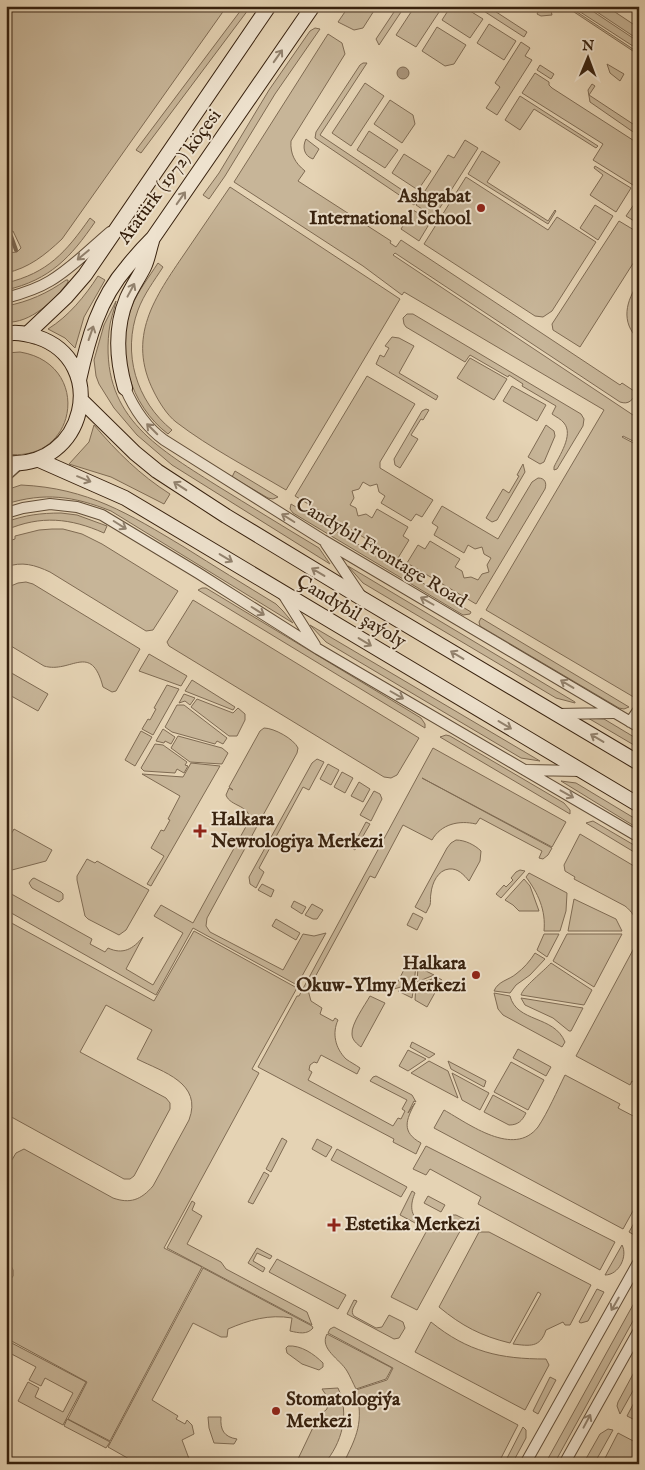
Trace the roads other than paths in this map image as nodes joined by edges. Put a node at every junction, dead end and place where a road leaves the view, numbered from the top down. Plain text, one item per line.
1 (268, 6) edge
2 (313, 6) edge
3 (120, 223) junction
4 (153, 238) junction
5 (6, 298) edge
6 (6, 334) edge
7 (27, 334) junction
8 (79, 380) junction
9 (125, 388) joint
10 (81, 400) junction
11 (39, 460) junction
12 (12, 464) edge
13 (6, 474) edge
14 (6, 513) edge
15 (324, 540) junction
16 (283, 593) junction
17 (363, 599) junction
18 (318, 649) junction
19 (639, 710) edge
20 (614, 713) junction
21 (556, 714) junction
22 (635, 725) edge
23 (639, 764) edge
24 (525, 770) junction
25 (583, 771) junction
26 (639, 805) edge
27 (639, 836) edge
28 (639, 1261) edge
29 (639, 1330) edge
30 (525, 1464) edge
31 (564, 1464) edge

1 - 3 main road, Atatürk (1972) köçesi
4 -> 2 main road, Atatürk (1972) köçesi
3 -> 5 street
3 - 7 main road, Atatürk (1972) köçesi
8 -> 4 main road, Atatürk (1972) köçesi
9 -> 4 main road
6 - 7 main road
7 - 8 main road
8 - 10 main road
15 -> 9 street, Candybil Frontage Road
10 - 11 main road
17 -> 10 main road, Çandybil şaýoly
11 - 12 main road
11 -> 16 main road, Çandybil şaýoly
12 - 13 street
14 -> 18 street
15 - 17 street
20 -> 15 street, Candybil Frontage Road
16 - 18 street
16 -> 25 main road, Çandybil şaýoly
21 -> 17 main road, Çandybil şaýoly
18 -> 24 street
19 - 22 street
20 - 21 street
20 - 22 street, Candybil Frontage Road
23 -> 21 main road, Çandybil şaýoly
24 - 25 street
24 -> 27 street
25 - 26 main road, Çandybil şaýoly
28 -> 30 street
31 -> 29 street

